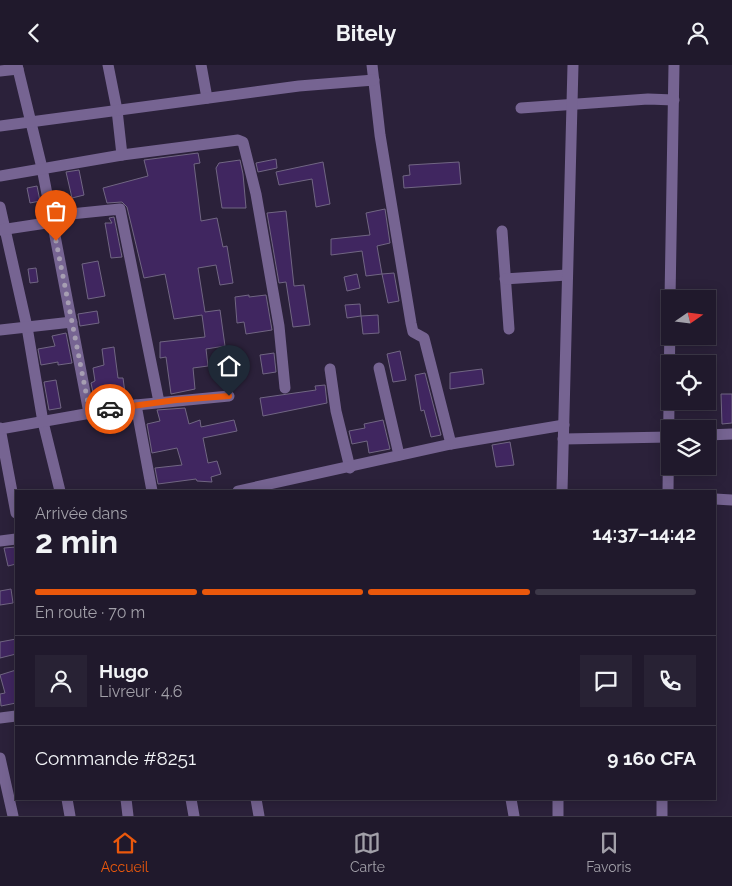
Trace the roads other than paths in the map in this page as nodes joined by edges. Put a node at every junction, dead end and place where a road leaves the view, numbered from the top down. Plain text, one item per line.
1 (108, 65) edge
2 (201, 65) edge
3 (372, 65) edge
4 (573, 65) edge
5 (674, 65) edge
6 (17, 67) edge
7 (0, 71) edge
8 (374, 80) junction
9 (208, 98) junction
10 (674, 100) junction
11 (574, 104) junction
12 (521, 108) dead end
13 (117, 110) junction
14 (29, 122) junction
15 (0, 126) edge
16 (122, 155) junction
17 (42, 169) junction
18 (0, 176) edge
19 (0, 207) edge
20 (52, 219) junction
21 (2, 230) edge
22 (502, 231) dead end
23 (567, 275) junction
24 (505, 279) junction
25 (670, 290) edge
26 (72, 322) junction
27 (27, 327) junction
28 (509, 329) dead end
29 (0, 330) edge
30 (670, 345) edge
31 (380, 368) dead end
32 (330, 369) dead end
33 (284, 388) dead end
34 (229, 396) dead end
35 (159, 402) junction
36 (136, 405) junction
37 (90, 413) junction
38 (669, 420) edge
39 (43, 422) junction
40 (564, 425) junction
41 (0, 429) edge
42 (732, 434) edge
43 (716, 435) edge
44 (661, 437) edge
45 (563, 439) junction
46 (451, 443) junction
47 (399, 455) junction
48 (350, 468) junction
49 (668, 475) edge
50 (60, 490) edge
51 (152, 490) edge
52 (243, 490) edge
53 (562, 490) edge
54 (668, 490) edge
55 (716, 499) edge
56 (732, 500) edge
57 (15, 508) edge
58 (15, 539) edge
59 (0, 541) edge
60 (0, 716) edge
61 (15, 716) edge
62 (0, 758) edge
63 (67, 800) edge
64 (126, 800) edge
65 (191, 800) edge
66 (256, 800) edge
67 (511, 800) edge
68 (558, 800) edge
69 (662, 800) edge
70 (13, 816) edge
71 (70, 816) edge
72 (128, 816) edge
73 (194, 816) edge
74 (259, 816) edge
75 (514, 816) edge
76 (558, 816) edge
77 (662, 816) edge

1 - 13 street
2 - 9 street
3 - 8 street
4 - 11 street
5 - 10 street
6 - 7 street
6 - 14 street
8 - 9 street
8 - 46 street
9 - 13 street
10 - 11 street
10 - 25 street
11 - 12 street
11 - 23 street
13 - 14 street
13 - 16 street
14 - 15 street
14 - 17 street
16 - 17 street
16 - 33 street
17 - 18 street
17 - 20 street
19 - 21 street
20 - 21 street
20 - 26 street
20 - 35 street
21 - 27 street
22 - 24 street
23 - 24 street
23 - 40 street
24 - 28 street
26 - 27 street
26 - 37 street
27 - 29 street
27 - 39 street
30 - 38 street
31 - 47 street
32 - 48 street
34 - 35 street
35 - 36 street
36 - 37 street
36 - 51 street
37 - 39 street
39 - 41 street
39 - 50 street
40 - 45 street
40 - 46 street
41 - 57 street
42 - 43 street
44 - 45 street
45 - 53 street
46 - 47 street
47 - 48 street
48 - 52 street
49 - 54 street
55 - 56 street
58 - 59 street
60 - 61 street
62 - 70 street
63 - 71 street
64 - 72 street
65 - 73 street
66 - 74 street
67 - 75 street
68 - 76 street
69 - 77 street

